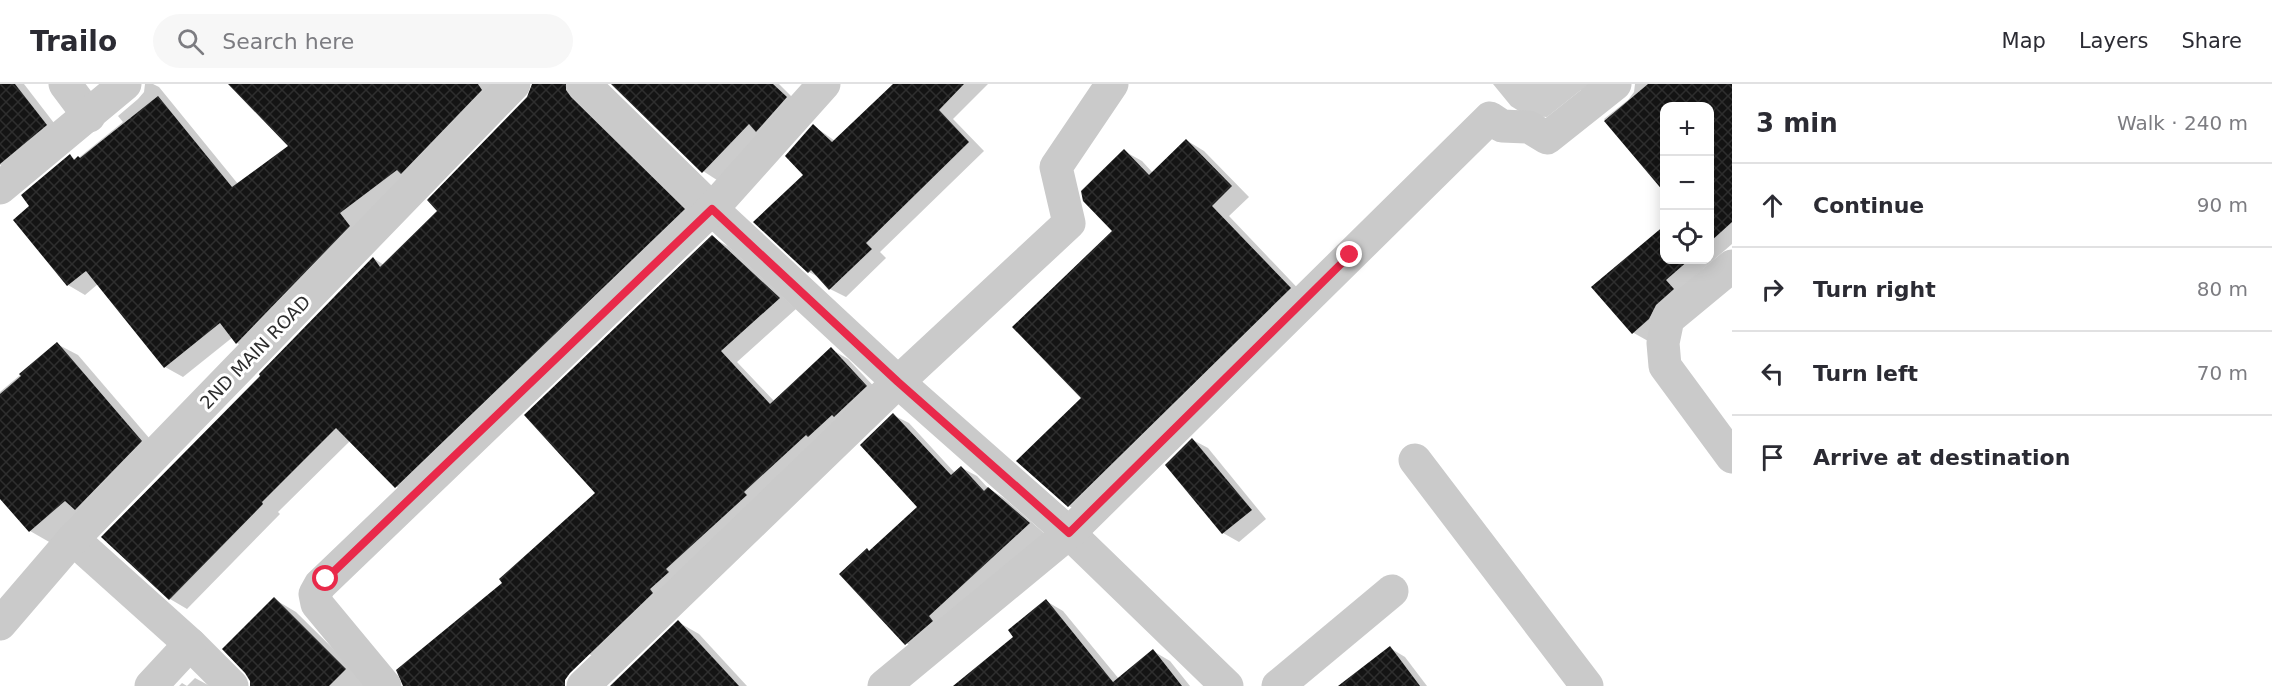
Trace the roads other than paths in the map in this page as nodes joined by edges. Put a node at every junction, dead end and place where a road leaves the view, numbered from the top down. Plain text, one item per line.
1 (65, 84) edge
2 (125, 84) edge
3 (514, 84) edge
4 (584, 84) edge
5 (824, 84) edge
6 (1112, 84) edge
7 (1615, 84) edge
8 (89, 116) junction
9 (0, 188) edge
10 (712, 209) junction
11 (1732, 266) edge
12 (898, 382) junction
13 (1732, 457) edge
14 (1415, 460) dead end
15 (1069, 533) junction
16 (73, 539) junction
17 (1392, 591) dead end
18 (0, 624) edge
19 (190, 644) junction
20 (151, 686) edge
21 (232, 686) edge
22 (385, 686) edge
23 (583, 686) edge
24 (884, 686) edge
25 (1227, 686) edge
26 (1278, 686) edge
27 (1587, 686) edge

1 - 8 street
2 - 8 street
3 - 16 street, 2ND MAIN ROAD
4 - 10 street
5 - 10 street
6 - 12 street
7 - 15 street
8 - 9 street
10 - 12 street
10 - 22 street
11 - 13 street
12 - 15 street
12 - 23 street
14 - 27 street
15 - 24 street
15 - 25 street
16 - 18 street, 2ND MAIN ROAD
16 - 19 street
17 - 26 street
19 - 20 street
19 - 21 street

